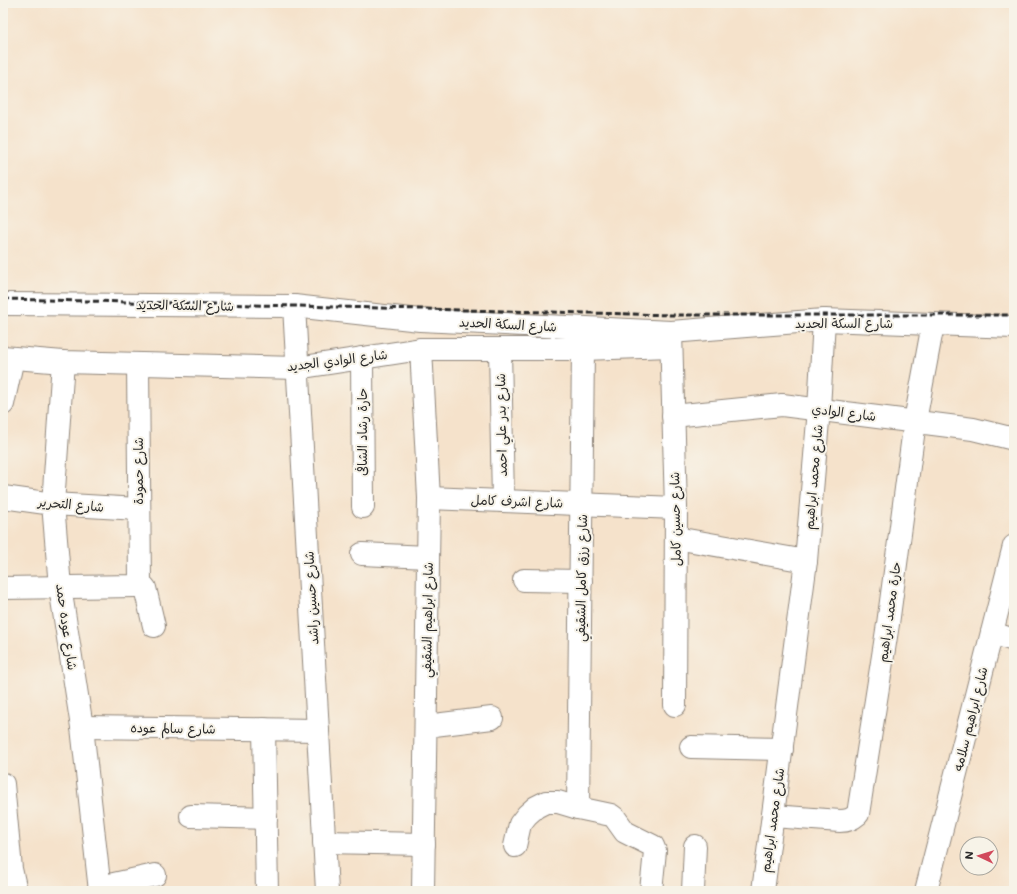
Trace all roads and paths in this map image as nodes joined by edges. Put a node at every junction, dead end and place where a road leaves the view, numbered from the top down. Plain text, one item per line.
1 (3, 304) edge
2 (294, 306) junction
3 (824, 320) junction
4 (933, 324) junction
5 (1014, 328) edge
6 (671, 339) junction
7 (421, 349) junction
8 (500, 349) junction
9 (583, 349) junction
10 (8, 357) edge
11 (362, 358) junction
12 (63, 362) junction
13 (138, 364) junction
14 (297, 368) junction
15 (3, 404) edge
16 (819, 408) junction
17 (673, 416) junction
18 (915, 421) junction
19 (1014, 439) edge
20 (3, 497) edge
21 (429, 498) junction
22 (502, 501) junction
23 (53, 504) junction
24 (582, 504) junction
25 (363, 507) dead end
26 (676, 508) junction
27 (138, 509) junction
28 (676, 538) junction
29 (1014, 546) edge
30 (362, 554) dead end
31 (428, 557) junction
32 (806, 561) junction
33 (524, 580) dead end
34 (140, 581) junction
35 (581, 581) junction
36 (60, 587) junction
37 (3, 588) edge
38 (154, 626) dead end
39 (992, 633) junction
40 (1014, 640) edge
41 (675, 705) dead end
42 (492, 718) dead end
43 (426, 726) junction
44 (82, 727) junction
45 (264, 729) junction
46 (318, 730) junction
47 (691, 747) dead end
48 (782, 749) junction
49 (3, 784) edge
50 (578, 808) junction
51 (191, 816) dead end
52 (773, 816) junction
53 (266, 818) junction
54 (324, 842) junction
55 (424, 844) junction
56 (515, 846) dead end
57 (695, 846) dead end
58 (7, 868) edge
59 (155, 875) dead end
60 (100, 889) edge
61 (16, 891) edge
62 (267, 891) edge
63 (327, 891) edge
64 (423, 891) edge
65 (652, 891) edge
66 (693, 891) edge
67 (763, 891) edge
68 (926, 891) edge

1 - 2 street, شارع السكة الحديد
2 - 6 street, شارع السكة الحديد
2 - 14 street, شارع حسين راشد
3 - 4 street, شارع السكة الحديد
3 - 6 street, شارع السكة الحديد
3 - 16 street, شارع محمد ابراهيم
4 - 5 street, شارع السكة الحديد
4 - 18 street, حارة محمد ابراهيم
6 - 9 street, شارع الوادي الجديد
6 - 17 street, شارع حسين كامل
7 - 8 street, شارع الوادي الجديد
7 - 11 street, شارع الوادي الجديد
7 - 21 street, شارع ابراهيم الشقيفي
8 - 9 street, شارع الوادي الجديد
8 - 22 street, شارع بدر علي احمد
9 - 24 street, شارع رزق كامل الشقيفي
10 - 12 street, شارع الوادي الجديد
10 - 15 street
11 - 14 street, شارع الوادي الجديد
11 - 25 street, حارة رشاد الشافى
12 - 13 street, شارع الوادي الجديد
12 - 23 street, شارع عوده حمد
13 - 14 street, شارع الوادي الجديد
13 - 27 street, شارع حمودة
14 - 46 street, شارع حسين راشد
16 - 17 street, شارع الوادي
16 - 18 street, شارع الوادي
16 - 32 street, شارع محمد ابراهيم
17 - 26 street, شارع حسين كامل
18 - 19 street, شارع الوادي
18 - 52 street, حارة محمد ابراهيم
20 - 23 street, شارع التحرير
21 - 22 street, شارع اشرف كامل
21 - 31 street, شارع ابراهيم الشقيفي
22 - 24 street, شارع اشرف كامل
23 - 27 street, شارع التحرير
23 - 36 street, شارع عوده حمد
24 - 26 street, شارع اشرف كامل
24 - 35 street, شارع رزق كامل الشقيفي
26 - 28 street, شارع حسين كامل
27 - 34 street, شارع حمودة
28 - 32 street
28 - 41 street, شارع حسين كامل
29 - 39 street, شارع ابراهيم سلامه
30 - 31 street
31 - 43 street, شارع ابراهيم الشقيفي
32 - 48 street, شارع محمد ابراهيم
33 - 35 street
34 - 36 street
34 - 38 street
35 - 50 street, شارع رزق كامل الشقيفي
36 - 37 street
36 - 44 street, شارع عوده حمد
39 - 40 street
39 - 68 street, شارع ابراهيم سلامه
42 - 43 street
43 - 55 street, شارع ابراهيم الشقيفي
44 - 45 street, شارع سالم عوده
44 - 60 street, شارع عوده حمد
45 - 46 street, شارع سالم عوده
45 - 53 street
46 - 54 street, شارع حسين راشد
47 - 48 street, شارع محمد ابراهيم
48 - 52 street, شارع محمد ابراهيم
49 - 58 street
50 - 56 street
50 - 65 street
51 - 53 street
52 - 67 street, شارع محمد ابراهيم
53 - 62 street
54 - 55 street
54 - 63 street, شارع حسين راشد
55 - 64 street, شارع ابراهيم الشقيفي
57 - 66 street
58 - 61 street
59 - 60 street

